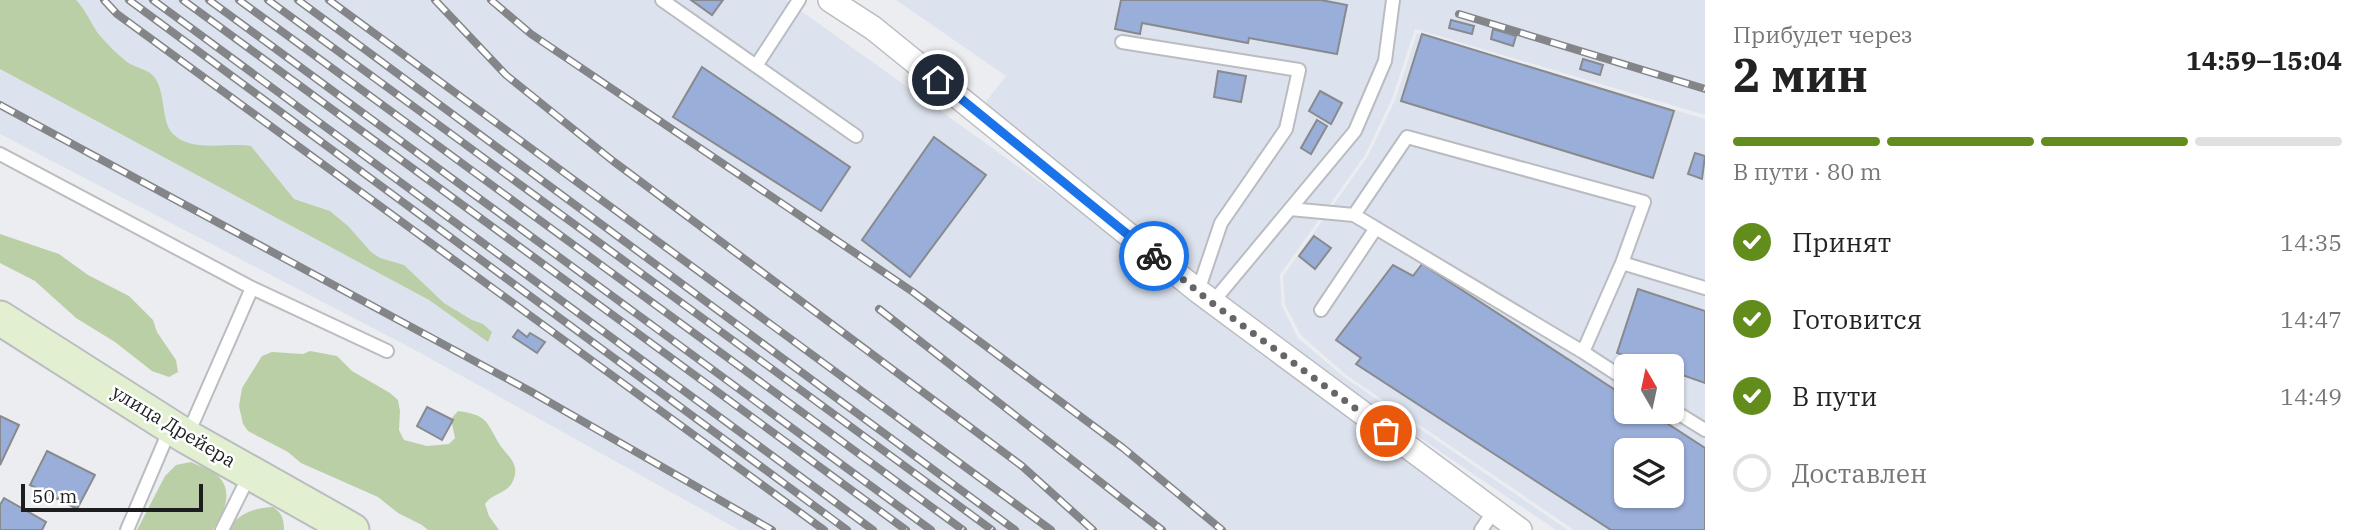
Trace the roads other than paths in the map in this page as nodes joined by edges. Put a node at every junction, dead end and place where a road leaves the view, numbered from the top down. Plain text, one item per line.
1 (662, 0) edge
2 (799, 0) edge
3 (830, 0) edge
4 (1393, 0) edge
5 (1122, 42) dead end
6 (757, 66) junction
7 (856, 136) dead end
8 (0, 154) edge
9 (1290, 209) junction
10 (1354, 215) junction
11 (1376, 228) junction
12 (1622, 263) junction
13 (252, 288) junction
14 (1705, 288) edge
15 (1205, 297) junction
16 (1321, 310) dead end
17 (0, 318) edge
18 (387, 351) dead end
19 (1583, 352) junction
20 (1614, 372) edge
21 (1684, 417) edge
22 (1705, 430) edge
23 (179, 431) junction
24 (250, 472) junction
25 (1488, 520) edge
26 (127, 530) edge
27 (222, 530) edge
28 (352, 530) edge
29 (1520, 530) edge

1 - 6 lane
2 - 6 lane
3 - 15 street
4 - 9 lane
5 - 15 lane
6 - 7 lane
8 - 13 lane
9 - 10 lane
9 - 15 lane
10 - 11 lane
10 - 12 lane
11 - 16 lane
11 - 19 lane
12 - 14 lane
12 - 19 lane
13 - 18 lane
13 - 23 lane
15 - 25 street
17 - 23 main road, улица Дрейера
19 - 20 lane
21 - 22 lane
23 - 24 main road, улица Дрейера
23 - 26 lane
24 - 27 lane
24 - 28 main road, улица Дрейера
25 - 29 street

